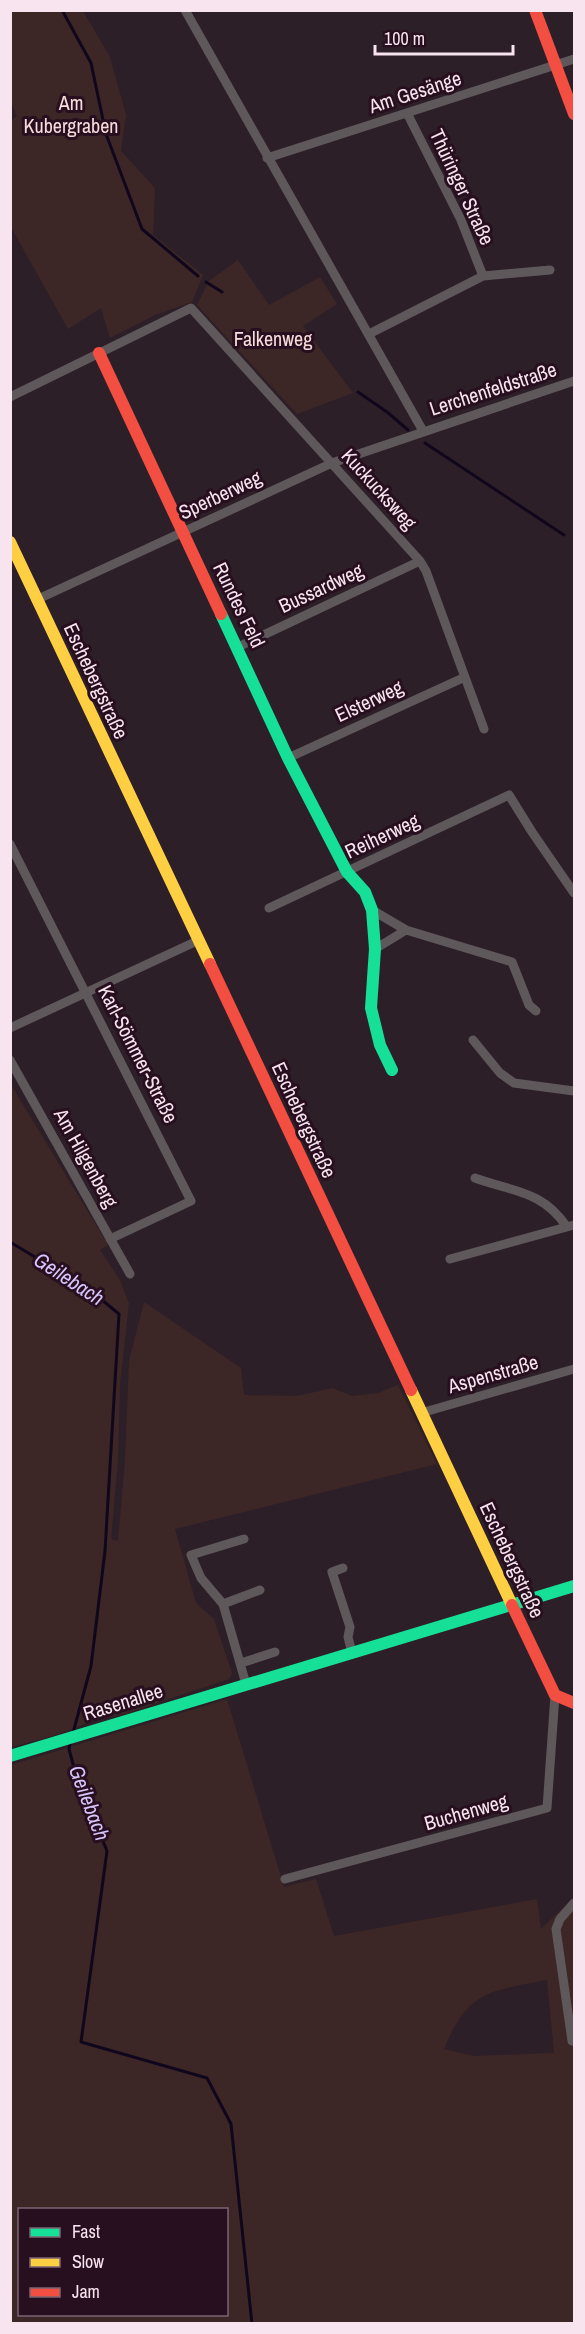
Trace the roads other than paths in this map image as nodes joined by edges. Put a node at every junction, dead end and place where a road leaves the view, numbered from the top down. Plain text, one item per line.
1 (185, 10) edge
2 (536, 10) edge
3 (574, 59) edge
4 (554, 66) junction
5 (407, 113) junction
6 (574, 114) edge
7 (267, 158) junction
8 (550, 270) dead end
9 (483, 276) junction
10 (369, 334) junction
11 (99, 353) junction
12 (574, 381) edge
13 (10, 397) edge
14 (423, 431) junction
15 (332, 463) junction
16 (182, 532) junction
17 (10, 543) edge
18 (420, 561) junction
19 (36, 600) junction
20 (238, 647) junction
21 (465, 677) junction
22 (484, 729) dead end
23 (288, 758) junction
24 (10, 844) edge
25 (347, 872) junction
26 (574, 893) edge
27 (269, 908) dead end
28 (372, 910) junction
29 (405, 930) junction
30 (197, 941) junction
31 (375, 949) junction
32 (86, 992) junction
33 (536, 1011) dead end
34 (10, 1028) edge
35 (473, 1040) dead end
36 (10, 1059) edge
37 (392, 1070) dead end
38 (574, 1091) edge
39 (475, 1178) dead end
40 (571, 1226) edge
41 (110, 1239) junction
42 (450, 1259) dead end
43 (130, 1274) dead end
44 (574, 1369) edge
45 (421, 1413) junction
46 (244, 1539) dead end
47 (343, 1568) dead end
48 (574, 1586) edge
49 (260, 1590) dead end
50 (223, 1604) junction
51 (511, 1604) junction
52 (275, 1652) dead end
53 (352, 1653) junction
54 (241, 1663) junction
55 (246, 1684) junction
56 (555, 1695) junction
57 (574, 1703) edge
58 (10, 1755) edge
59 (285, 1879) dead end
60 (574, 1903) edge
61 (572, 2041) dead end

1 - 7 street
2 - 4 street
3 - 4 street, Am Gesänge
4 - 5 street, Am Gesänge
4 - 6 street
5 - 7 street, Am Gesänge
5 - 9 street, Thüringer Straße
7 - 10 street
8 - 9 street, Thüringer Straße
9 - 10 street, Thüringer Straße
10 - 14 street
11 - 13 street
11 - 15 street, Kuckucksweg
11 - 16 street, Rundes Feld
12 - 14 street, Lerchenfeldstraße
14 - 15 street, Sperberweg
15 - 16 street, Sperberweg
15 - 18 street, Kuckucksweg
16 - 19 street, Sperberweg
16 - 20 street, Rundes Feld
17 - 19 street, Eschebergstraße
18 - 20 street, Bussardweg
18 - 21 street, Kuckucksweg
19 - 30 street, Eschebergstraße
20 - 23 street, Rundes Feld
21 - 22 street, Kuckucksweg
21 - 23 street, Elsterweg
23 - 25 street, Rundes Feld
24 - 32 street, Karl-Sömmer-Straße
25 - 26 street, Reiherweg
25 - 27 street, Reiherweg
25 - 28 street, Rundes Feld
28 - 29 street
28 - 31 street
29 - 31 street
29 - 33 street
30 - 32 street
30 - 45 street, Eschebergstraße
31 - 37 street
32 - 34 street
32 - 41 street, Karl-Sömmer-Straße
35 - 38 street
36 - 41 street, Am Hilgenberg
39 - 40 street
40 - 42 street
41 - 43 street, Am Hilgenberg
44 - 45 street, Aspenstraße
45 - 51 street, Eschebergstraße
46 - 50 street
47 - 53 street
48 - 51 street, Rasenallee
49 - 50 street
50 - 54 street
51 - 53 street, Rasenallee
51 - 56 street, Eschebergstraße
52 - 54 street
53 - 55 street, Rasenallee
54 - 55 street
55 - 58 street, Rasenallee
56 - 57 street
56 - 59 street, Buchenweg
60 - 61 street

